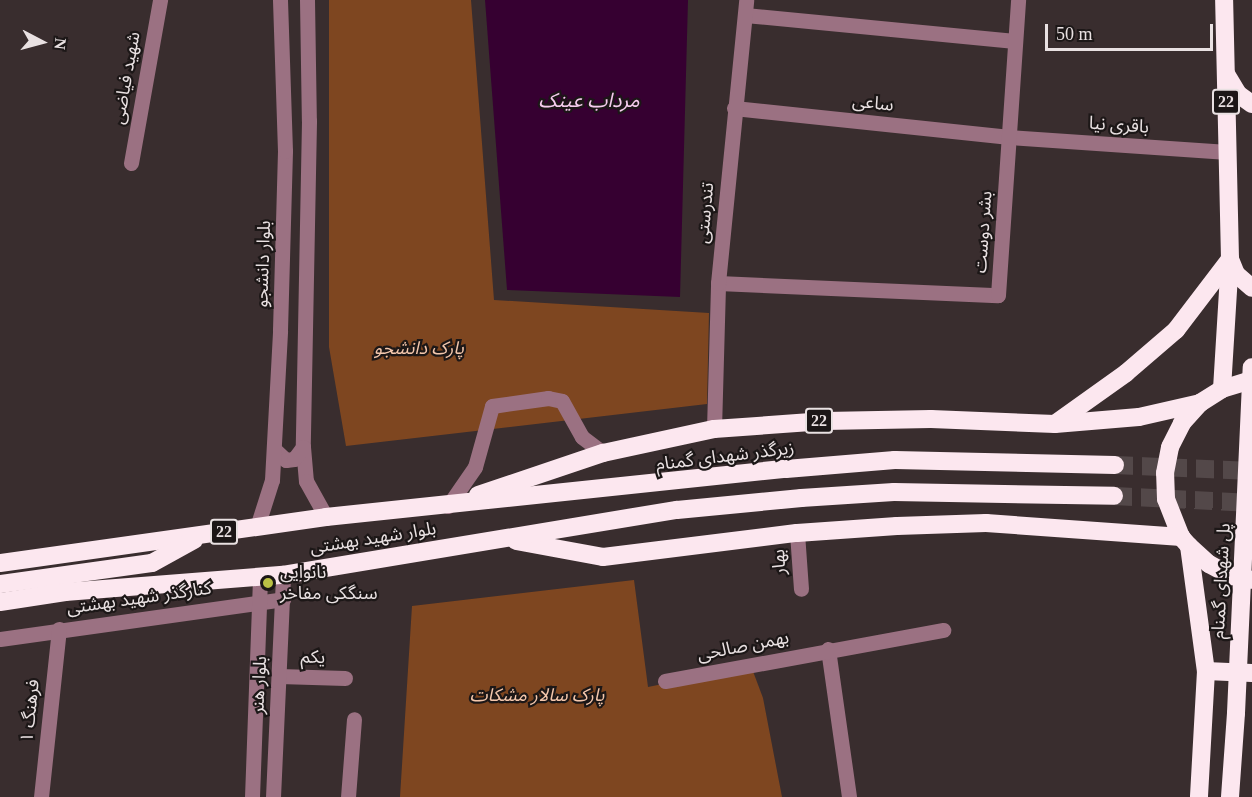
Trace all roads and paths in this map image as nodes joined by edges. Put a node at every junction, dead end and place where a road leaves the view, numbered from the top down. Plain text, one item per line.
1 (160, 0) edge
2 (280, 0) edge
3 (307, 0) edge
4 (1018, 0) edge
5 (1224, 0) edge
6 (745, 8) edge
7 (1015, 41) junction
8 (1226, 72) junction
9 (1252, 104) edge
10 (734, 108) junction
11 (309, 121) junction
12 (285, 122) junction
13 (1009, 136) junction
14 (1227, 152) junction
15 (131, 162) dead end
16 (1230, 260) junction
17 (718, 283) junction
18 (1252, 288) edge
19 (1252, 367) edge
20 (1252, 380) edge
21 (1222, 389) junction
22 (1200, 403) junction
23 (1055, 424) junction
24 (714, 429) junction
25 (303, 447) junction
26 (274, 449) junction
27 (603, 453) junction
28 (1115, 465) tunnel mouth
29 (1114, 496) tunnel mouth
30 (448, 506) junction
31 (326, 517) junction
32 (257, 527) junction
33 (797, 532) junction
34 (204, 534) junction
35 (502, 538) junction
36 (1185, 542) junction
37 (0, 563) edge
38 (283, 574) junction
39 (260, 576) junction
40 (1252, 580) edge
41 (0, 584) edge
42 (801, 589) dead end
43 (283, 599) junction
44 (0, 602) edge
45 (260, 602) junction
46 (59, 629) junction
47 (943, 630) dead end
48 (0, 639) edge
49 (828, 649) junction
50 (1206, 671) junction
51 (1252, 673) edge
52 (279, 676) junction
53 (345, 678) dead end
54 (666, 681) dead end
55 (354, 719) dead end
56 (41, 797) edge
57 (252, 797) edge
58 (273, 797) edge
59 (348, 797) edge
60 (849, 797) edge
61 (1199, 797) edge
62 (1230, 797) edge

1 - 15 street, شهید فیاضی
2 - 12 street, بلوار دانشجو
3 - 11 street
4 - 7 street, بشر دوست
5 - 8 highway, 22
6 - 7 street
6 - 10 street, تندرستی
7 - 13 street, بشر دوست
8 - 9 highway
8 - 14 highway, 22
10 - 13 street, ساعی
10 - 17 street, تندرستی
11 - 12 street
11 - 25 street
12 - 26 street, بلوار دانشجو
13 - 14 street, باقری نیا
13 - 17 street, بشر دوست
14 - 16 highway, 22
16 - 18 highway
16 - 21 highway, 22
16 - 23 highway
17 - 24 street, تندرستی
19 - 62 highway, پل شهدای گمنام, bridge
20 - 21 highway, 22
21 - 22 highway, 22
22 - 23 highway, 22
22 - 36 highway, 22, bridge
23 - 24 highway, 22
24 - 27 highway, 22
25 - 26 street
25 - 31 street
26 - 32 street, بلوار دانشجو
27 - 30 highway, 22
27 - 30 street
28 - 30 highway, زیرگذر شهدای گمنام
29 - 35 highway
30 - 31 highway, بلوار شهید بهشتی / 22
31 - 32 highway, بلوار شهید بهشتی / 22
32 - 34 highway, بلوار شهید بهشتی / 22
33 - 35 highway
33 - 36 highway
33 - 42 street, بهار
34 - 37 highway, بلوار شهید بهشتی / 22
34 - 41 highway
35 - 38 highway, بلوار شهید بهشتی
36 - 40 highway, 22
36 - 50 highway
38 - 39 highway, بلوار شهید بهشتی
38 - 43 street, بلوار هنر
39 - 44 highway, بلوار شهید بهشتی
39 - 45 street, بلوار هنر
43 - 45 street, کنارگذر شهید بهشتی
43 - 52 street, بلوار هنر
45 - 46 street, کنارگذر شهید بهشتی
45 - 57 street, بلوار هنر
46 - 48 street, کنارگذر شهید بهشتی
46 - 56 street, فرهنگ ۱
47 - 49 street, بهمن صالحی
49 - 54 street, بهمن صالحی
49 - 60 street
50 - 51 highway
50 - 61 highway
52 - 53 street, یکم
52 - 58 street, بلوار هنر
55 - 59 street

